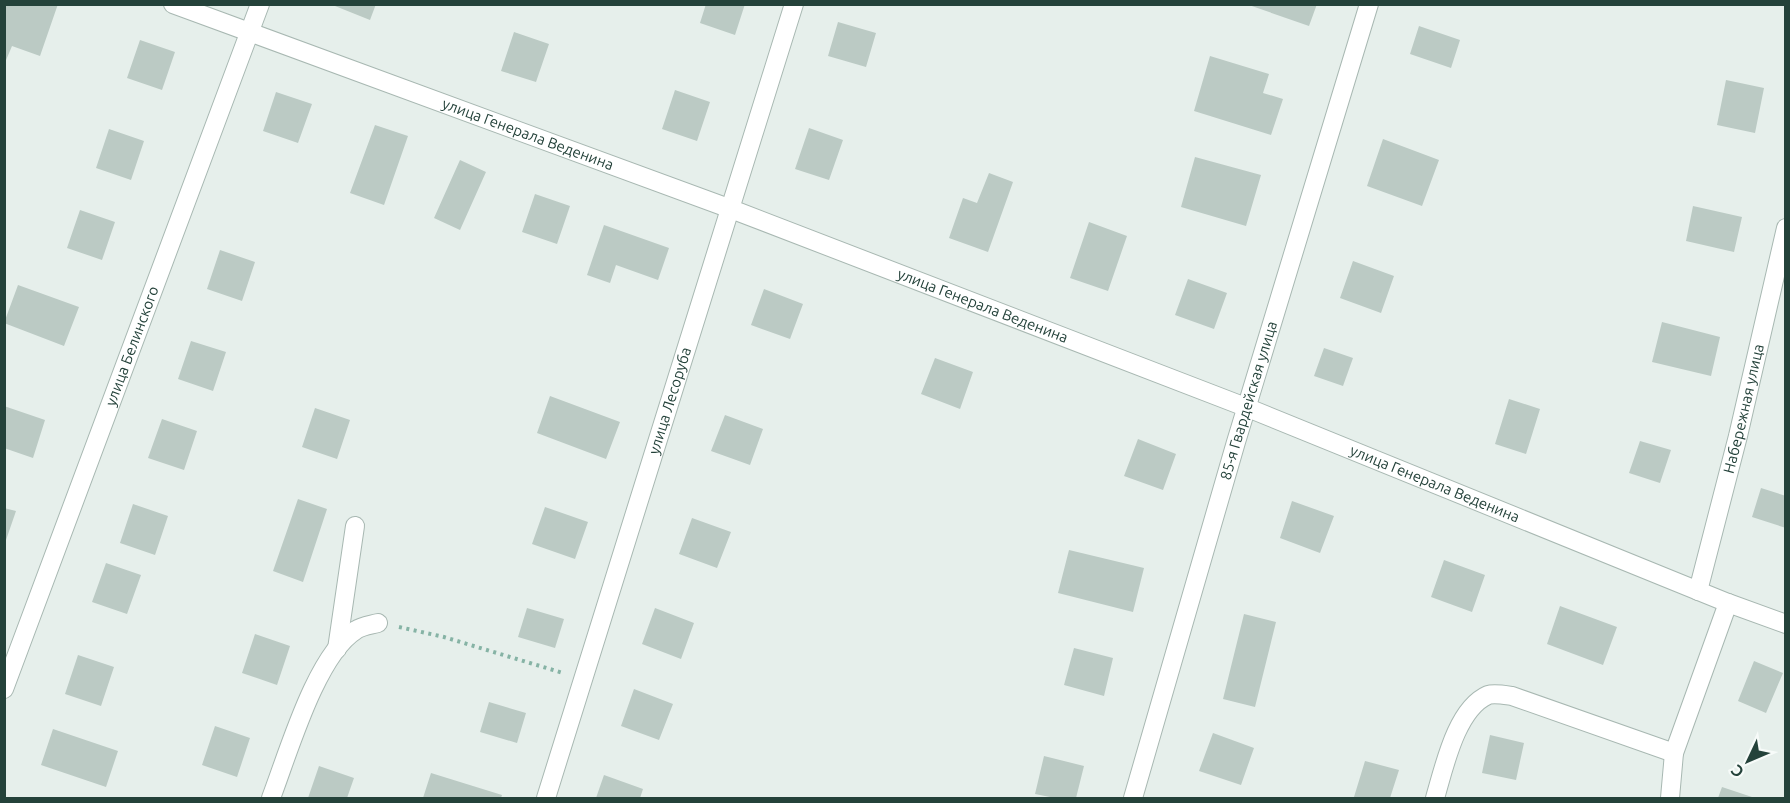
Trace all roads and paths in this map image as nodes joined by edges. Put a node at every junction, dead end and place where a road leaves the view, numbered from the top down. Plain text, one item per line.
1 (173, 4) edge
2 (260, 4) edge
3 (794, 4) edge
4 (1369, 4) edge
5 (250, 34) junction
6 (731, 209) junction
7 (1785, 228) edge
8 (1248, 408) junction
9 (355, 526) dead end
10 (1698, 591) junction
11 (1728, 603) junction
12 (378, 623) joint
13 (1785, 624) edge
14 (337, 649) junction
15 (584, 680) junction
16 (4, 688) edge
17 (1674, 753) junction
18 (271, 798) edge
19 (546, 798) edge
20 (1133, 798) edge
21 (1435, 798) edge
22 (1670, 798) edge

1 - 5 street, улица Генерала Веденина
2 - 5 street, улица Белинского
3 - 6 street, улица Лесоруба
4 - 8 street, 85-я Гвардейская улица
5 - 6 street, улица Генерала Веденина
5 - 16 street, улица Белинского
6 - 8 street, улица Генерала Веденина
6 - 15 street, улица Лесоруба
7 - 10 street, Набережная улица
8 - 10 street, улица Генерала Веденина
8 - 20 street, 85-я Гвардейская улица
9 - 14 street
10 - 11 street, улица Генерала Веденина
11 - 13 street, улица Генерала Веденина
11 - 17 street
12 - 14 street
12 - 15 path
14 - 18 street
15 - 19 street, улица Лесоруба
17 - 21 street
17 - 22 street

